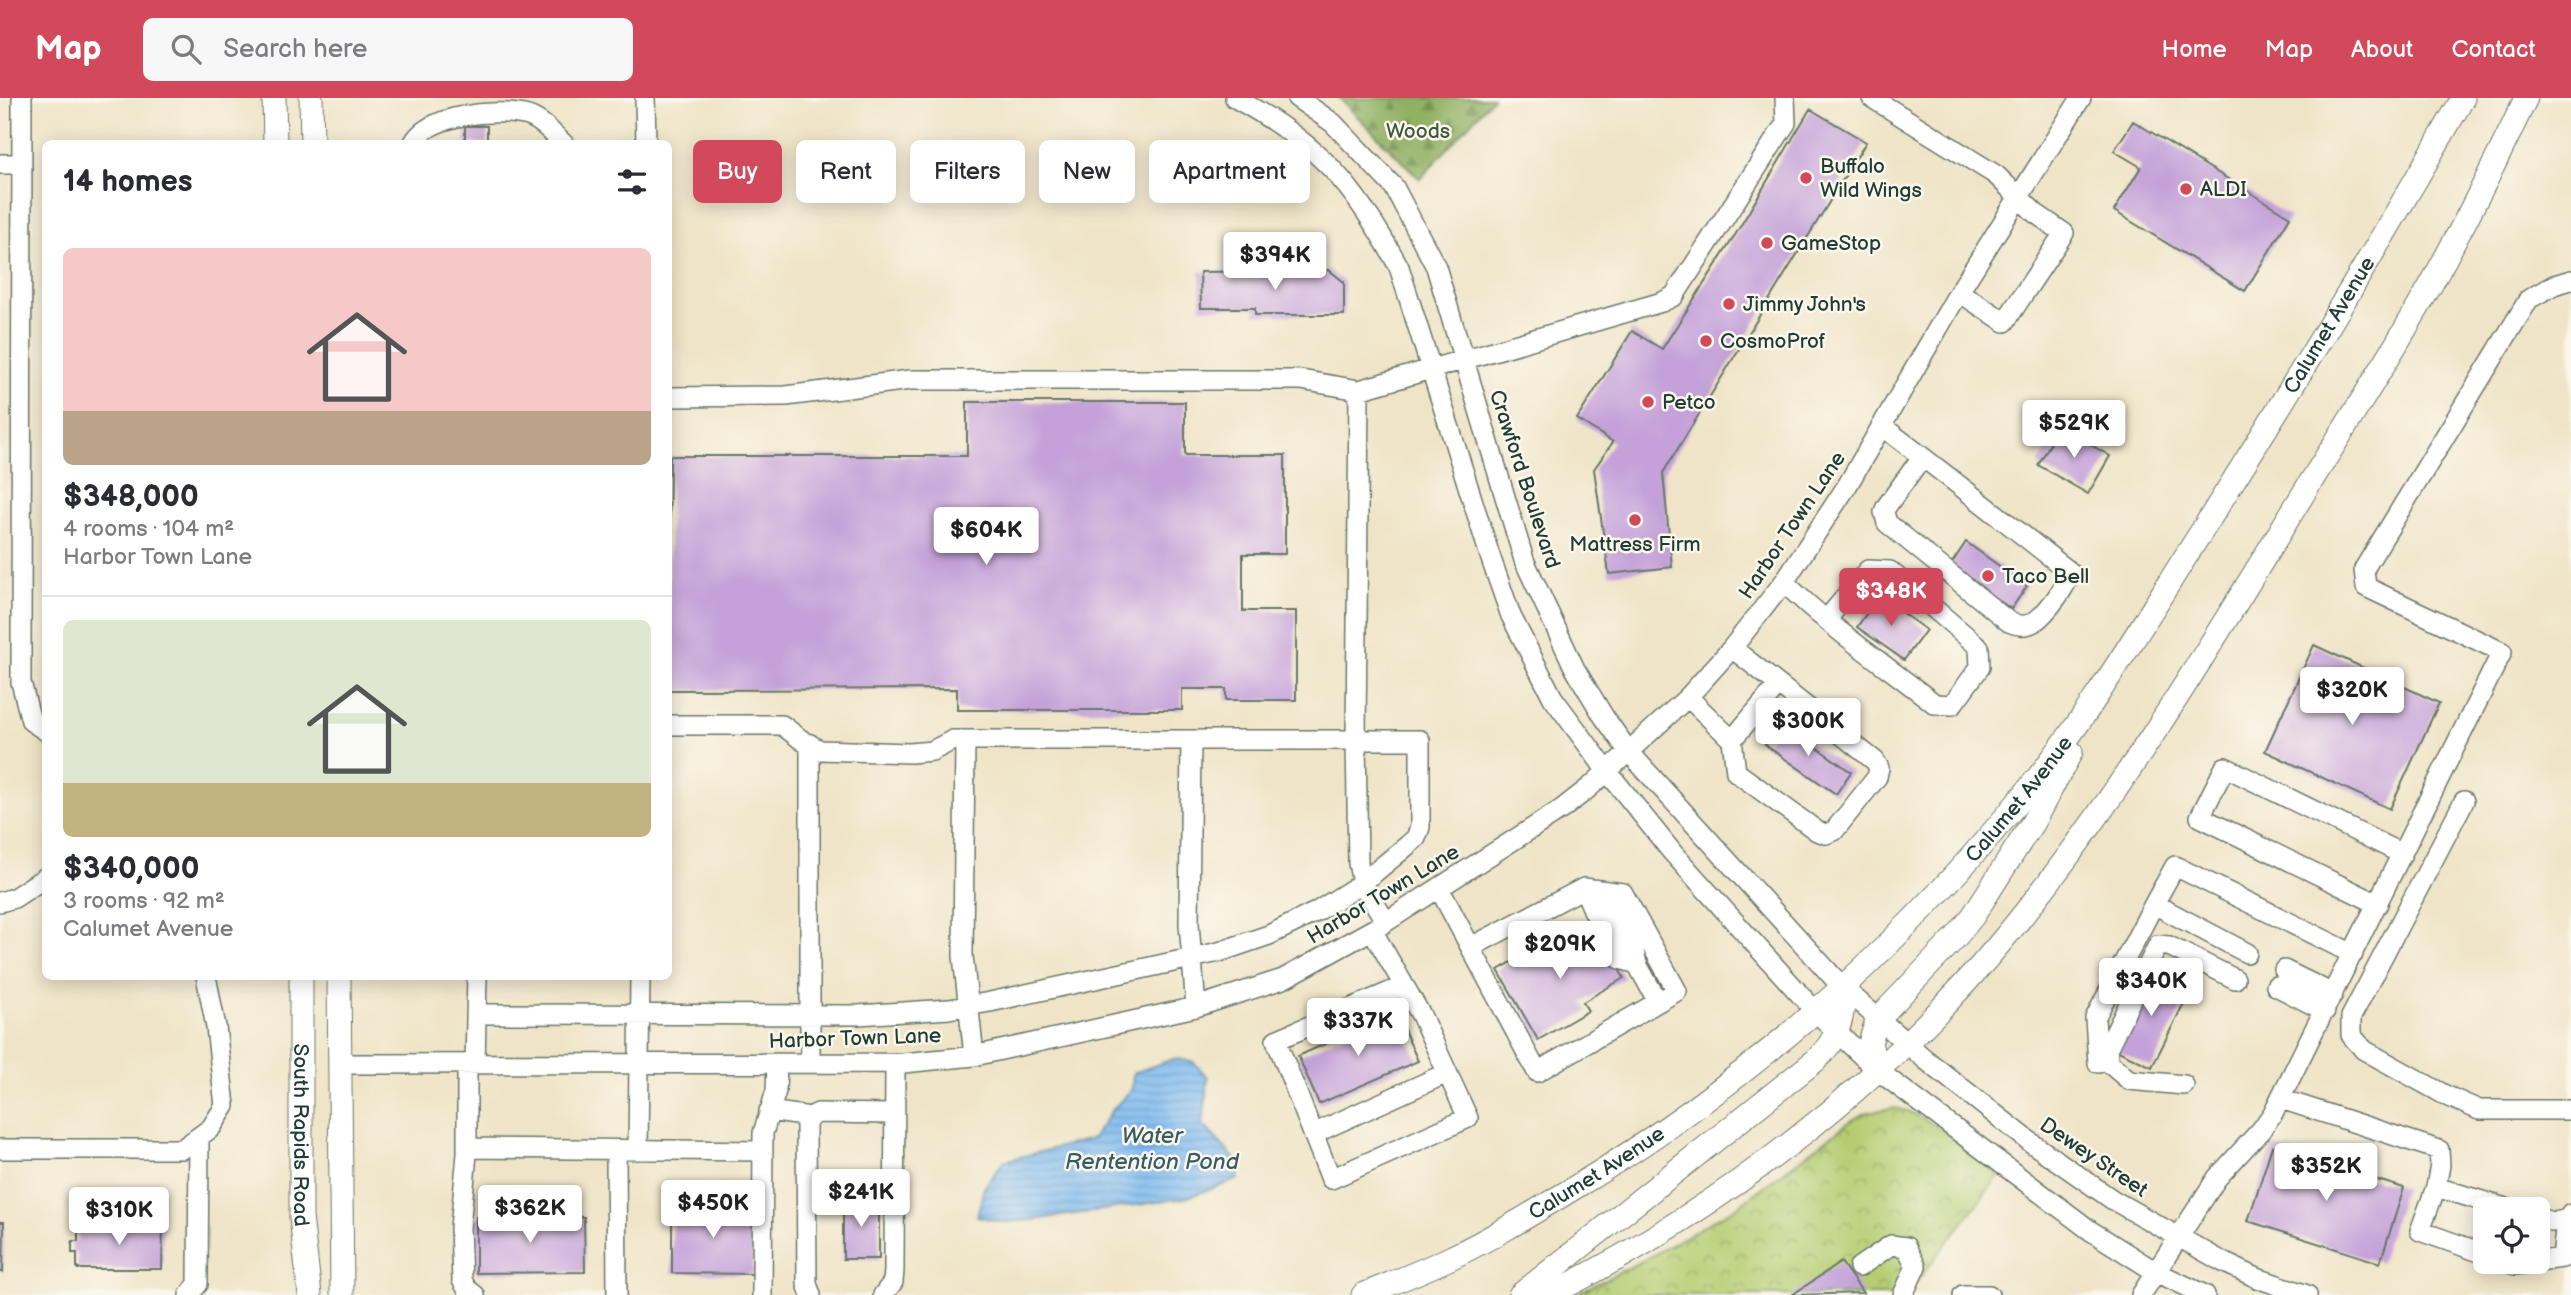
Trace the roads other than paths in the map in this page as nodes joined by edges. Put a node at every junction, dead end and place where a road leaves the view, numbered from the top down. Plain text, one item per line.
1 (22, 98) edge
2 (274, 98) edge
3 (311, 98) edge
4 (645, 98) edge
5 (1235, 98) edge
6 (1297, 98) edge
7 (1784, 98) edge
8 (1872, 98) edge
9 (2081, 98) edge
10 (2463, 98) edge
11 (2526, 98) edge
12 (275, 140) edge
13 (312, 140) edge
14 (416, 140) edge
15 (560, 140) edge
16 (646, 140) edge
17 (0, 164) edge
18 (22, 164) junction
19 (2019, 196) junction
20 (2571, 280) edge
21 (1959, 292) junction
22 (1464, 360) junction
23 (1432, 369) junction
24 (1359, 390) junction
25 (672, 397) edge
26 (1883, 427) junction
27 (1922, 457) junction
28 (1784, 582) junction
29 (1827, 619) junction
30 (1732, 648) junction
31 (1778, 685) junction
32 (1688, 697) junction
33 (2083, 717) junction
34 (672, 725) edge
35 (42, 729) edge
36 (1356, 739) junction
37 (965, 740) junction
38 (1191, 740) junction
39 (1731, 740) junction
40 (810, 744) junction
41 (1629, 752) junction
42 (1607, 771) junction
43 (2464, 801) dead end
44 (2402, 854) junction
45 (42, 880) edge
46 (1362, 883) junction
47 (1439, 888) junction
48 (1584, 888) junction
49 (0, 902) edge
50 (2154, 904) junction
51 (2378, 904) junction
52 (1379, 926) junction
53 (1471, 947) junction
54 (2247, 953) dead end
55 (2353, 954) junction
56 (1192, 958) junction
57 (2280, 978) dead end
58 (2235, 979) dead end
59 (207, 980) edge
60 (301, 980) edge
61 (340, 980) edge
62 (477, 980) edge
63 (640, 980) edge
64 (1404, 986) junction
65 (1843, 988) junction
66 (1658, 1002) junction
67 (2329, 1002) junction
68 (967, 1006) junction
69 (1196, 1007) junction
70 (1815, 1011) junction
71 (477, 1014) junction
72 (640, 1015) junction
73 (810, 1016) junction
74 (1877, 1020) junction
75 (1837, 1033) junction
76 (1905, 1042) junction
77 (974, 1056) junction
78 (777, 1063) junction
79 (810, 1063) junction
80 (895, 1063) junction
81 (340, 1064) junction
82 (471, 1064) junction
83 (640, 1064) junction
84 (1877, 1070) junction
85 (1447, 1073) junction
86 (2281, 1099) junction
87 (2571, 1110) edge
88 (769, 1111) junction
89 (894, 1114) junction
90 (810, 1118) junction
91 (1313, 1134) junction
92 (198, 1137) junction
93 (467, 1148) junction
94 (0, 1149) edge
95 (616, 1150) junction
96 (638, 1150) junction
97 (763, 1151) junction
98 (2436, 1187) junction
99 (2473, 1198) edge
100 (2568, 1217) edge
101 (2550, 1221) edge
102 (2179, 1238) junction
103 (2473, 1250) edge
104 (304, 1252) junction
105 (2550, 1260) edge
106 (1859, 1267) dead end
107 (2156, 1272) junction
108 (189, 1295) edge
109 (293, 1295) edge
110 (310, 1295) edge
111 (342, 1295) edge
112 (475, 1295) edge
113 (617, 1295) edge
114 (762, 1295) edge
115 (811, 1295) edge
116 (883, 1295) edge
117 (1363, 1295) edge
118 (1520, 1295) edge
119 (1549, 1295) edge
120 (1903, 1295) edge
121 (1963, 1295) edge
122 (1989, 1295) edge
123 (2141, 1295) edge
124 (2205, 1295) edge
125 (2307, 1295) edge

1 - 18 street
2 - 12 main road
3 - 13 main road
4 - 16 street
5 - 23 street
6 - 22 street, Crawford Boulevard
7 - 22 street
8 - 19 street
9 - 19 street, Harbor Town Lane
10 - 33 main road, Calumet Avenue
11 - 76 main road
14 - 15 street
17 - 18 street
18 - 35 street
19 - 21 street, Harbor Town Lane
19 - 21 street
20 - 44 street
21 - 26 street, Harbor Town Lane
22 - 23 street
22 - 41 street, Crawford Boulevard
23 - 24 street
23 - 42 street
24 - 25 street
24 - 36 street
26 - 27 street
26 - 28 street, Harbor Town Lane
27 - 27 street
28 - 29 street
28 - 30 street, Harbor Town Lane
29 - 29 street
30 - 31 street
30 - 32 street, Harbor Town Lane
31 - 39 street
31 - 39 street
32 - 39 street
32 - 41 street, Harbor Town Lane
33 - 65 main road, Calumet Avenue
33 - 74 main road
34 - 40 street
36 - 38 street
36 - 46 street
36 - 46 street
37 - 38 street
37 - 40 street
37 - 68 street
38 - 56 street
40 - 73 street
41 - 42 street, Harbor Town Lane
41 - 65 street, Crawford Boulevard
42 - 47 street, Harbor Town Lane
42 - 70 street
43 - 87 street
44 - 51 street
44 - 51 street
45 - 49 street
46 - 52 street
46 - 56 street
47 - 52 street, Harbor Town Lane
47 - 53 street
48 - 53 street
48 - 66 street
48 - 66 street
50 - 54 street
50 - 55 street
50 - 58 street
51 - 55 street
52 - 64 street
52 - 69 street, Harbor Town Lane
53 - 66 street
55 - 67 street
56 - 68 street
56 - 69 street
57 - 67 street
59 - 92 street
60 - 104 main road, South Rapids Road
61 - 81 main road, South Rapids Road
62 - 71 street
63 - 72 street
64 - 85 street
64 - 91 street
65 - 70 main road, Calumet Avenue
65 - 74 street, Crawford Boulevard
65 - 75 main road
67 - 86 street
68 - 73 street
68 - 77 street
69 - 77 street, Harbor Town Lane
70 - 75 street
70 - 117 main road, Calumet Avenue
71 - 72 street
71 - 82 street
72 - 73 street
72 - 83 street
73 - 79 street
74 - 76 street, Dewey Street
74 - 84 main road
75 - 84 street
75 - 118 main road
76 - 84 main road
76 - 102 street, Dewey Street
77 - 80 street, Harbor Town Lane
78 - 79 street, Harbor Town Lane
78 - 83 street, Harbor Town Lane
78 - 88 street
79 - 80 street, Harbor Town Lane
80 - 89 street
81 - 82 street, Harbor Town Lane
81 - 111 main road, South Rapids Road
82 - 83 street, Harbor Town Lane
82 - 93 street
83 - 96 street
84 - 107 street
84 - 119 main road
85 - 91 street
85 - 91 street
86 - 98 street
86 - 102 street
88 - 90 street
88 - 97 street
89 - 90 street
89 - 116 street
90 - 115 street
92 - 94 street
92 - 108 street
93 - 95 street
93 - 112 street
95 - 96 street
95 - 113 street
96 - 97 street
97 - 114 street
98 - 99 street
98 - 103 street
100 - 101 street
100 - 105 street
102 - 107 street
102 - 125 street, Dewey Street
104 - 109 main road
104 - 110 main road, South Rapids Road
106 - 120 street
107 - 123 street
107 - 124 street
121 - 122 street

